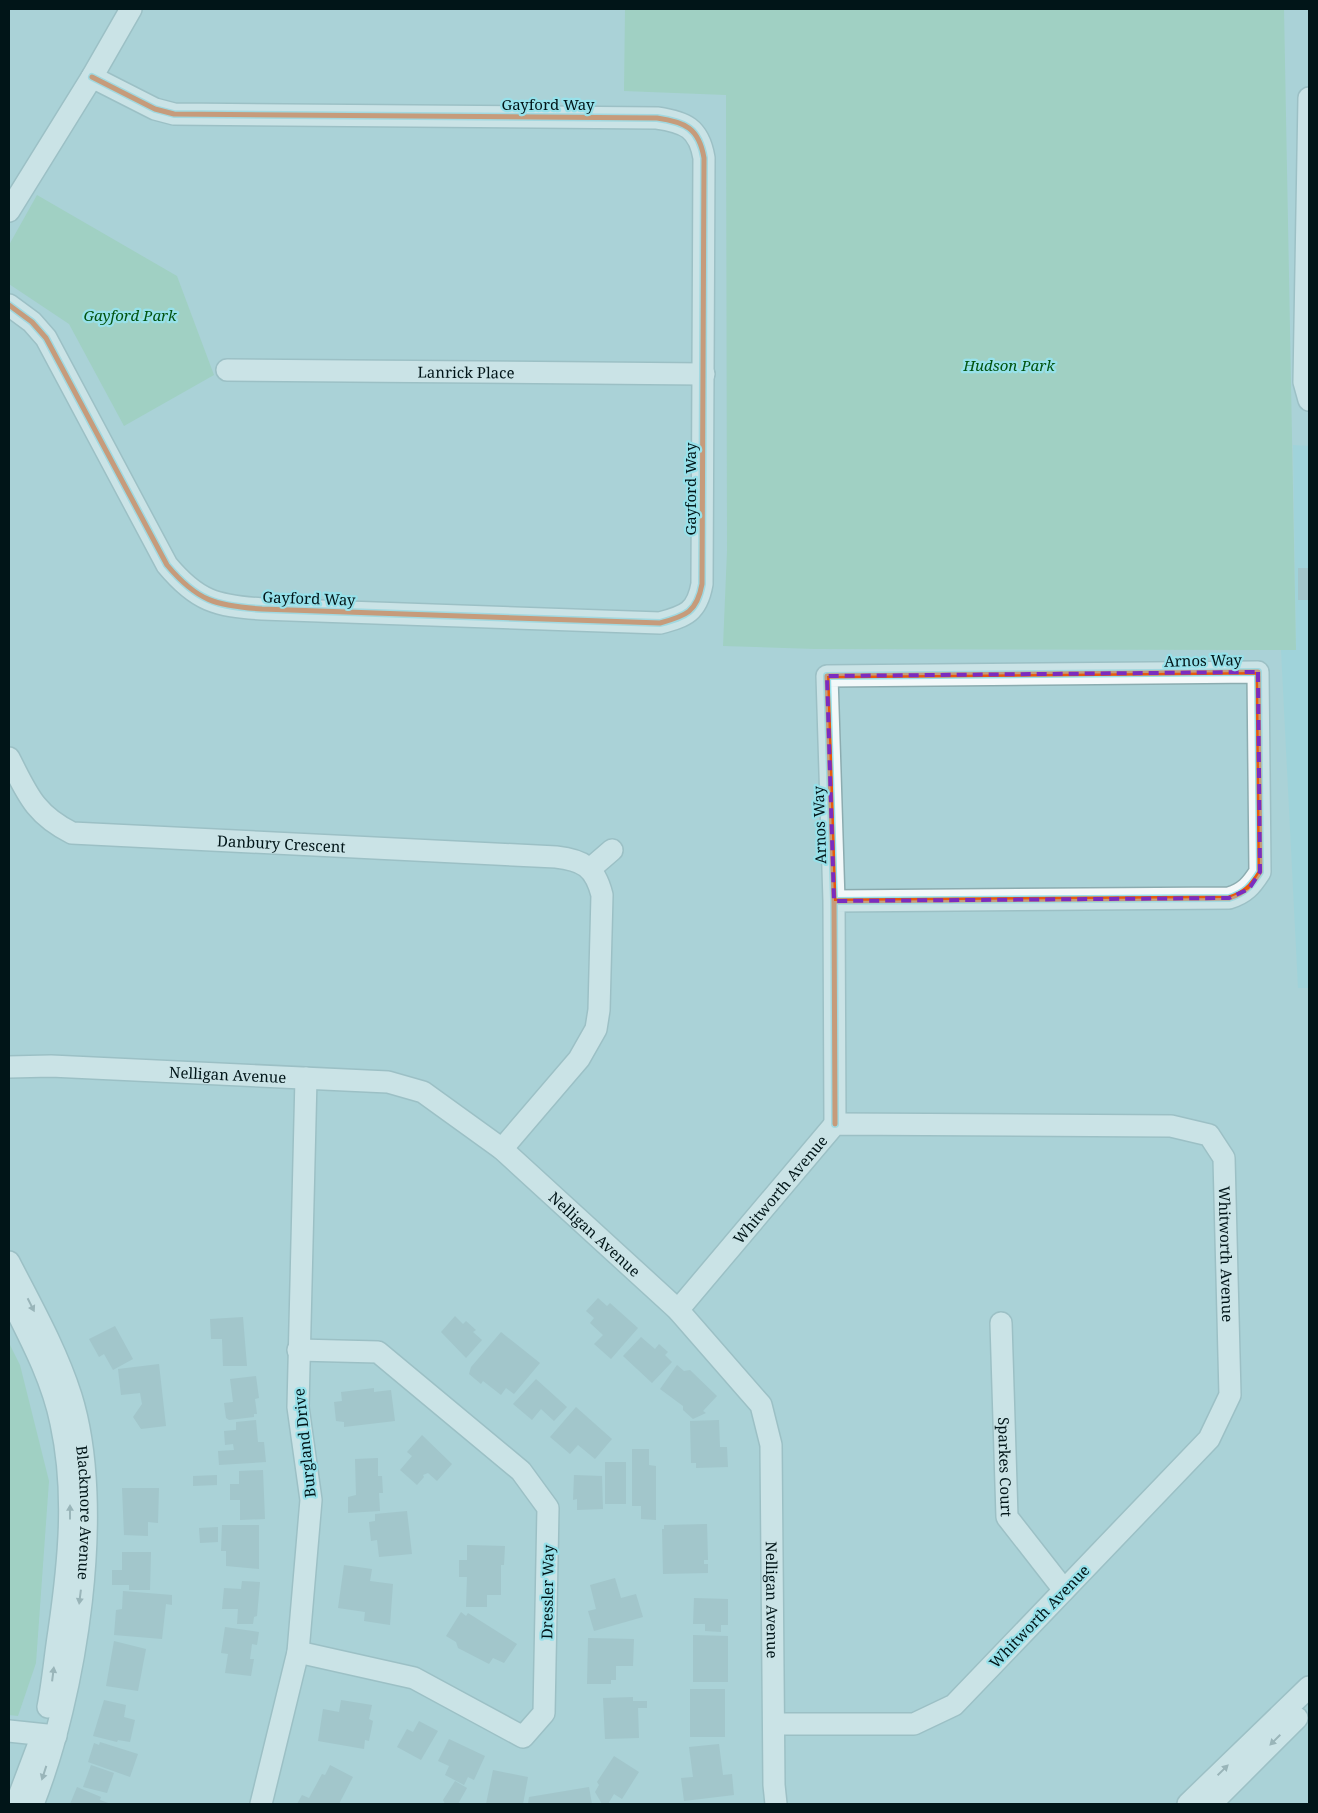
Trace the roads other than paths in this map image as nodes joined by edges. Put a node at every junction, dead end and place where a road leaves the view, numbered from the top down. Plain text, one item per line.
1 (131, 9) edge
2 (92, 77) junction
3 (1309, 98) edge
4 (1308, 168) edge
5 (9, 211) edge
6 (9, 305) edge
7 (227, 370) dead end
8 (704, 374) junction
9 (1309, 400) edge
10 (9, 758) edge
11 (612, 850) dead end
12 (590, 869) junction
13 (834, 901) junction
14 (9, 1067) edge
15 (306, 1078) junction
16 (835, 1124) junction
17 (502, 1149) junction
18 (9, 1262) edge
19 (9, 1296) edge
20 (678, 1310) junction
21 (1001, 1323) dead end
22 (298, 1350) junction
23 (1064, 1590) junction
24 (298, 1652) junction
25 (1309, 1687) edge
26 (1309, 1705) edge
27 (774, 1724) junction
28 (9, 1731) edge
29 (49, 1735) junction
30 (16, 1804) edge
31 (33, 1804) edge
32 (261, 1804) edge
33 (776, 1804) edge
34 (1188, 1804) edge
35 (1211, 1804) edge

1 - 2 street
2 - 5 street
2 - 8 street, Gayford Way
3 - 4 street
4 - 9 street
6 - 8 street, Gayford Way
7 - 8 street, Lanrick Place
10 - 12 street, Danbury Crescent
11 - 12 street
12 - 17 street
13 - 13 street, Arnos Way
13 - 16 street, Arnos Way
14 - 15 street, Nelligan Avenue
15 - 17 street, Nelligan Avenue
15 - 22 street, Burgland Drive
16 - 20 street, Whitworth Avenue
16 - 23 street, Whitworth Avenue
17 - 20 street, Nelligan Avenue
18 -> 29 street, Blackmore Avenue
29 -> 19 street, Blackmore Avenue
20 - 27 street, Nelligan Avenue
21 - 23 street, Sparkes Court
22 - 24 street, Burgland Drive
22 - 24 street, Dressler Way
23 - 27 street, Whitworth Avenue
24 - 32 street, Burgland Drive
34 -> 25 street
26 -> 35 street
27 - 33 street, Nelligan Avenue
28 - 29 street
29 - 30 street, Blackmore Avenue
29 -> 31 street, Blackmore Avenue

